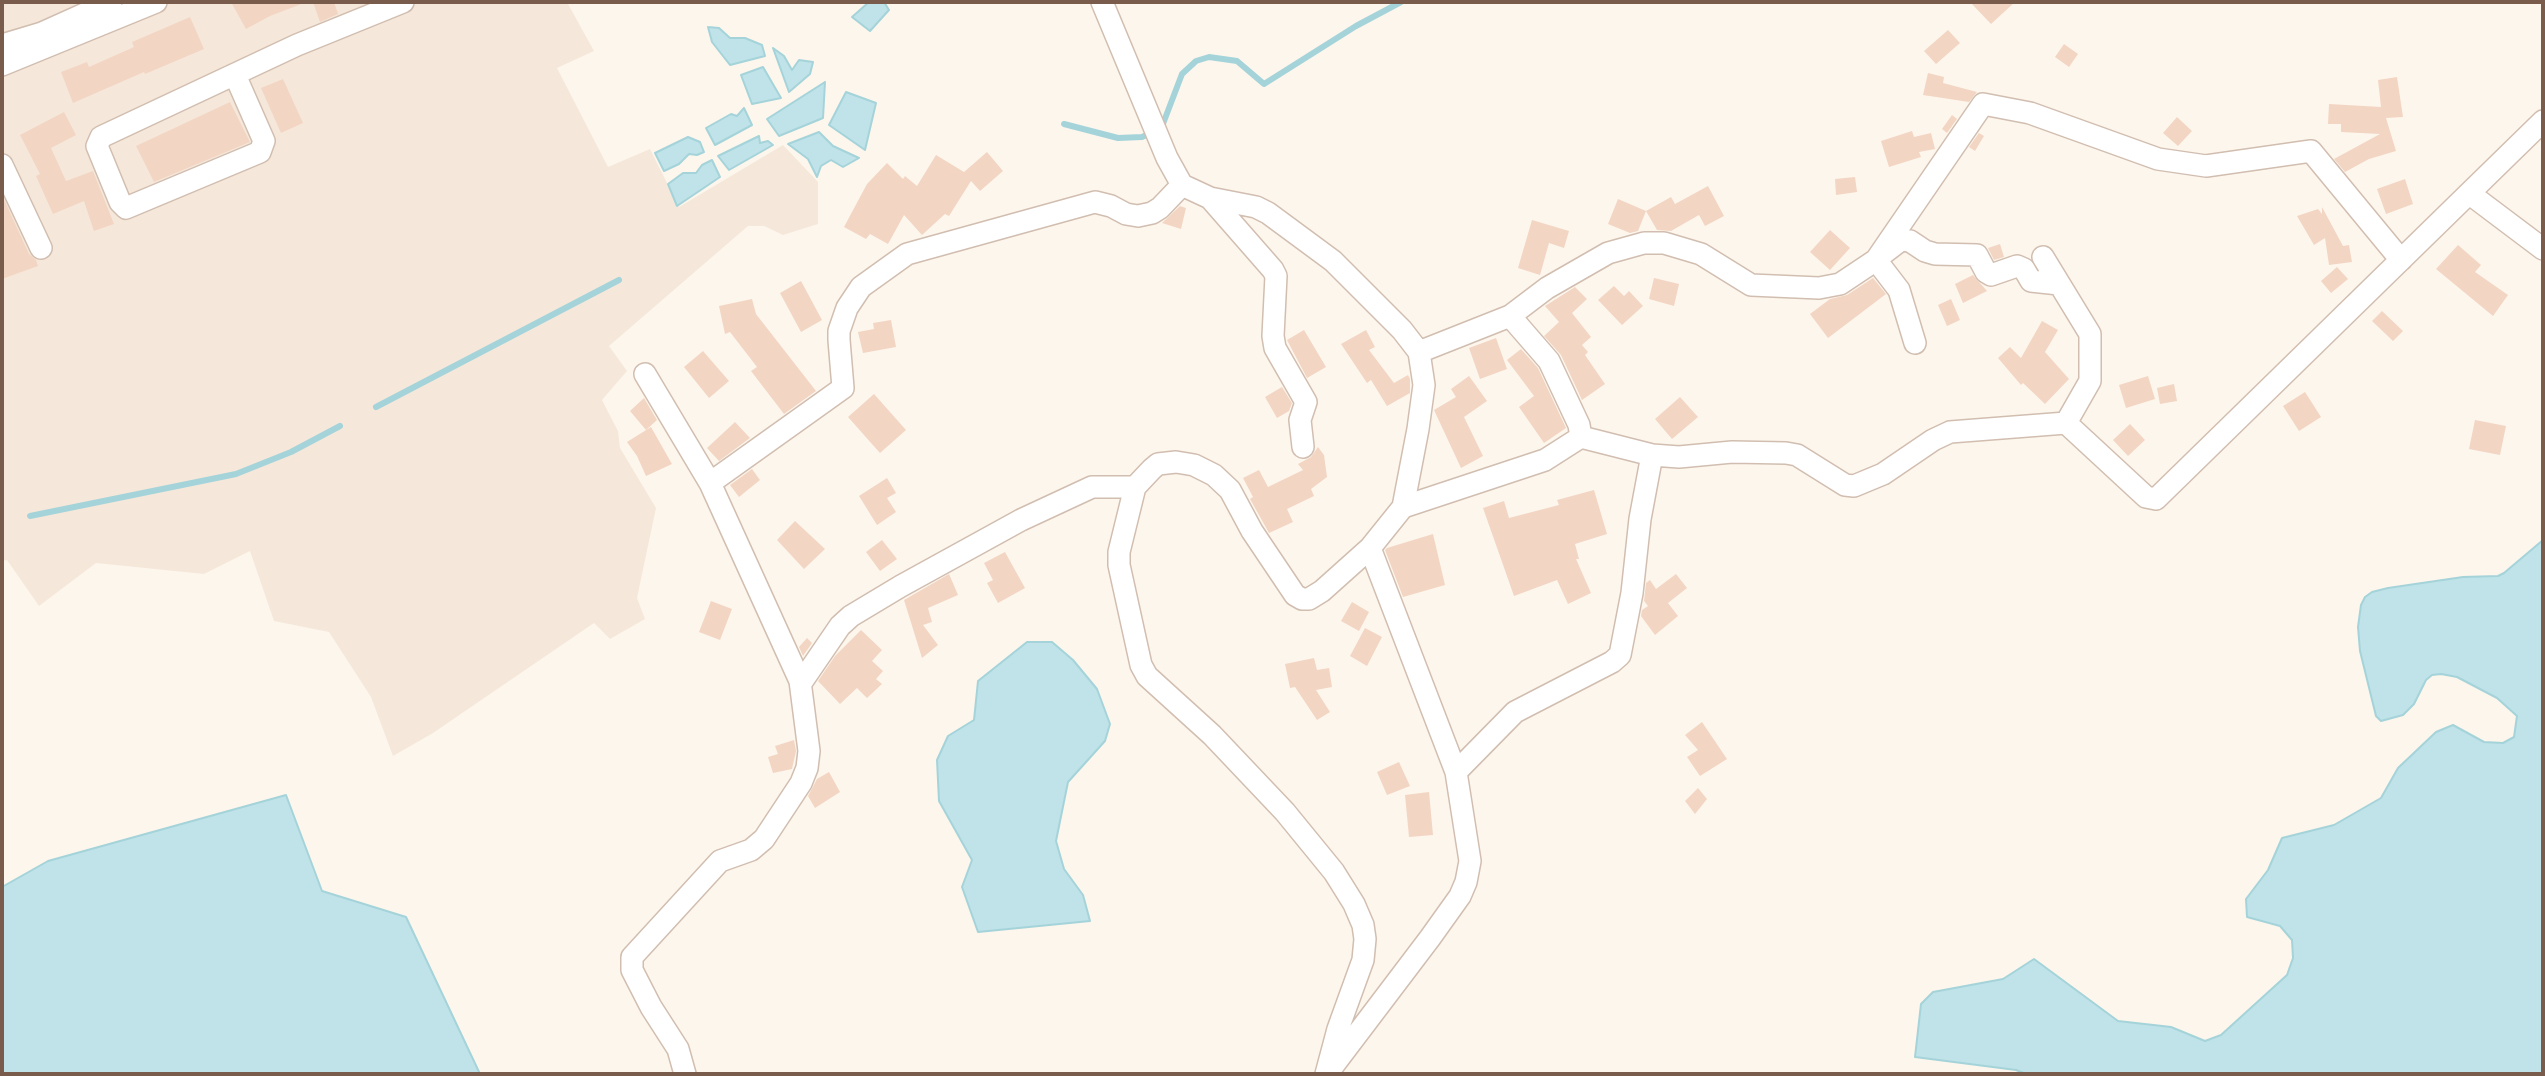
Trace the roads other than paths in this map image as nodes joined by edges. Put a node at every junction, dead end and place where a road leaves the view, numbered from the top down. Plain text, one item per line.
1 (111, 2) edge
2 (156, 2) edge
3 (403, 2) edge
4 (1102, 2) edge
5 (2, 45) edge
6 (2, 65) edge
7 (235, 75) junction
8 (2543, 121) edge
9 (3, 171) edge
10 (1182, 185) junction
11 (2470, 194) junction
12 (1210, 198) junction
13 (41, 248) dead end
14 (2543, 249) edge
15 (2043, 257) dead end
16 (1876, 260) junction
17 (2400, 260) junction
18 (2059, 284) junction
19 (1510, 316) junction
20 (1915, 343) dead end
21 (1419, 352) junction
22 (645, 374) dead end
23 (2066, 423) junction
24 (1581, 437) junction
25 (1303, 447) dead end
26 (1652, 455) junction
27 (710, 483) junction
28 (1135, 487) junction
29 (1403, 507) junction
30 (1370, 548) junction
31 (801, 683) junction
32 (1456, 772) junction
33 (685, 1074) edge
34 (1326, 1074) edge

1 - 5 street
2 - 6 street
3 - 7 street
4 - 10 street
7 - 7 street
8 - 11 street
9 - 13 street
10 - 12 street
10 - 27 street
11 - 14 street
11 - 17 street
12 - 21 street
12 - 25 street
15 - 18 street
16 - 17 street
16 - 18 street
16 - 19 street
16 - 20 street
17 - 23 street
18 - 23 street
19 - 21 street
19 - 24 street
21 - 29 street
22 - 27 street
23 - 26 street
24 - 26 street
24 - 29 street
26 - 32 street
27 - 31 street
28 - 30 street
28 - 31 street
28 - 34 street
29 - 30 street
30 - 32 street
31 - 33 street
32 - 34 street

